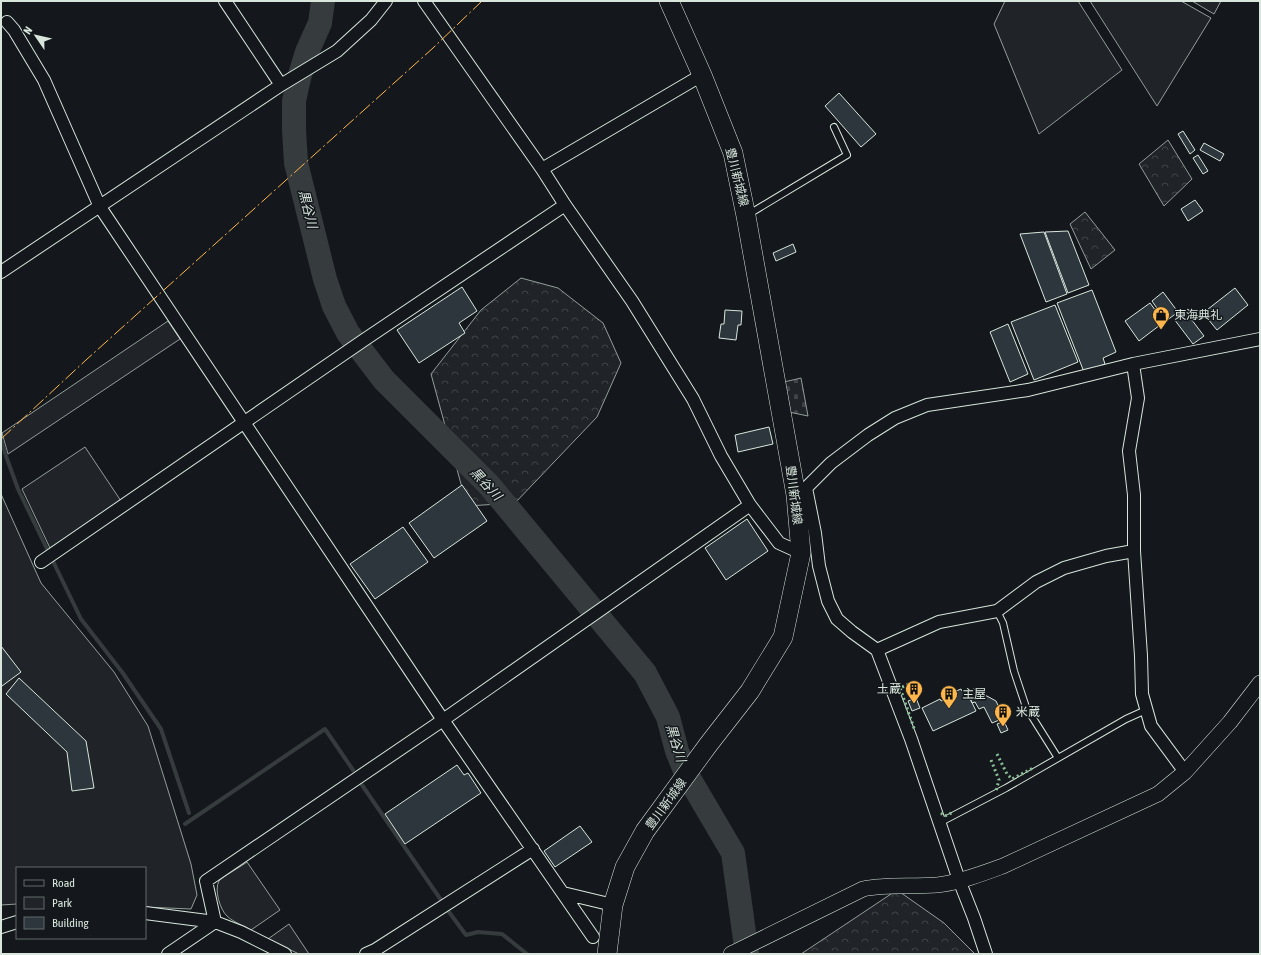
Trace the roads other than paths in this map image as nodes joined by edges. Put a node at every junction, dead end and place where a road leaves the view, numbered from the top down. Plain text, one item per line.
1 (225, 1) edge
2 (386, 1) edge
3 (424, 1) edge
4 (669, 1) edge
5 (7, 22) dead end
6 (702, 75) junction
7 (281, 85) junction
8 (834, 127) dead end
9 (542, 169) junction
10 (565, 205) junction
11 (100, 207) junction
12 (746, 216) junction
13 (1, 272) edge
14 (1260, 339) edge
15 (1133, 364) junction
16 (245, 423) junction
17 (801, 492) junction
18 (750, 505) junction
19 (1134, 551) junction
20 (801, 553) junction
21 (41, 562) dead end
22 (997, 610) junction
23 (877, 650) junction
24 (1260, 683) edge
25 (1146, 710) junction
26 (443, 720) junction
27 (1058, 758) junction
28 (1185, 772) junction
29 (939, 823) junction
30 (533, 849) junction
31 (959, 880) junction
32 (563, 893) junction
33 (613, 905) junction
34 (146, 913) edge
35 (16, 922) edge
36 (215, 922) junction
37 (1, 927) edge
38 (593, 937) dead end
39 (373, 953) edge
40 (168, 954) edge
41 (285, 954) edge
42 (607, 954) edge
43 (732, 954) edge
44 (986, 954) edge

1 - 7 street
2 - 7 street
3 - 9 street
4 - 6 main road, 豊川新城線
5 - 11 street
6 - 9 street
6 - 12 main road, 豊川新城線
7 - 11 street
8 - 12 lane
9 - 10 street
10 - 16 street
10 - 18 street
11 - 13 street
11 - 16 street
12 - 17 main road, 豊川新城線
14 - 15 street
15 - 17 street
15 - 19 street
16 - 21 street
16 - 26 street
17 - 20 main road, 豊川新城線
17 - 23 street
18 - 20 street
18 - 26 street
19 - 22 street
19 - 25 street
20 - 33 main road, 豊川新城線
22 - 23 street
22 - 27 lane
23 - 29 street
24 - 28 street
25 - 27 lane
25 - 28 street
26 - 30 street
26 - 36 street
27 - 29 lane
28 - 31 street
29 - 31 street
30 - 32 street
30 - 39 street
31 - 43 street
31 - 44 street
32 - 33 street
32 - 38 street
33 - 42 main road, 豊川新城線
34 - 36 street
35 - 37 street
36 - 40 street
36 - 41 street

